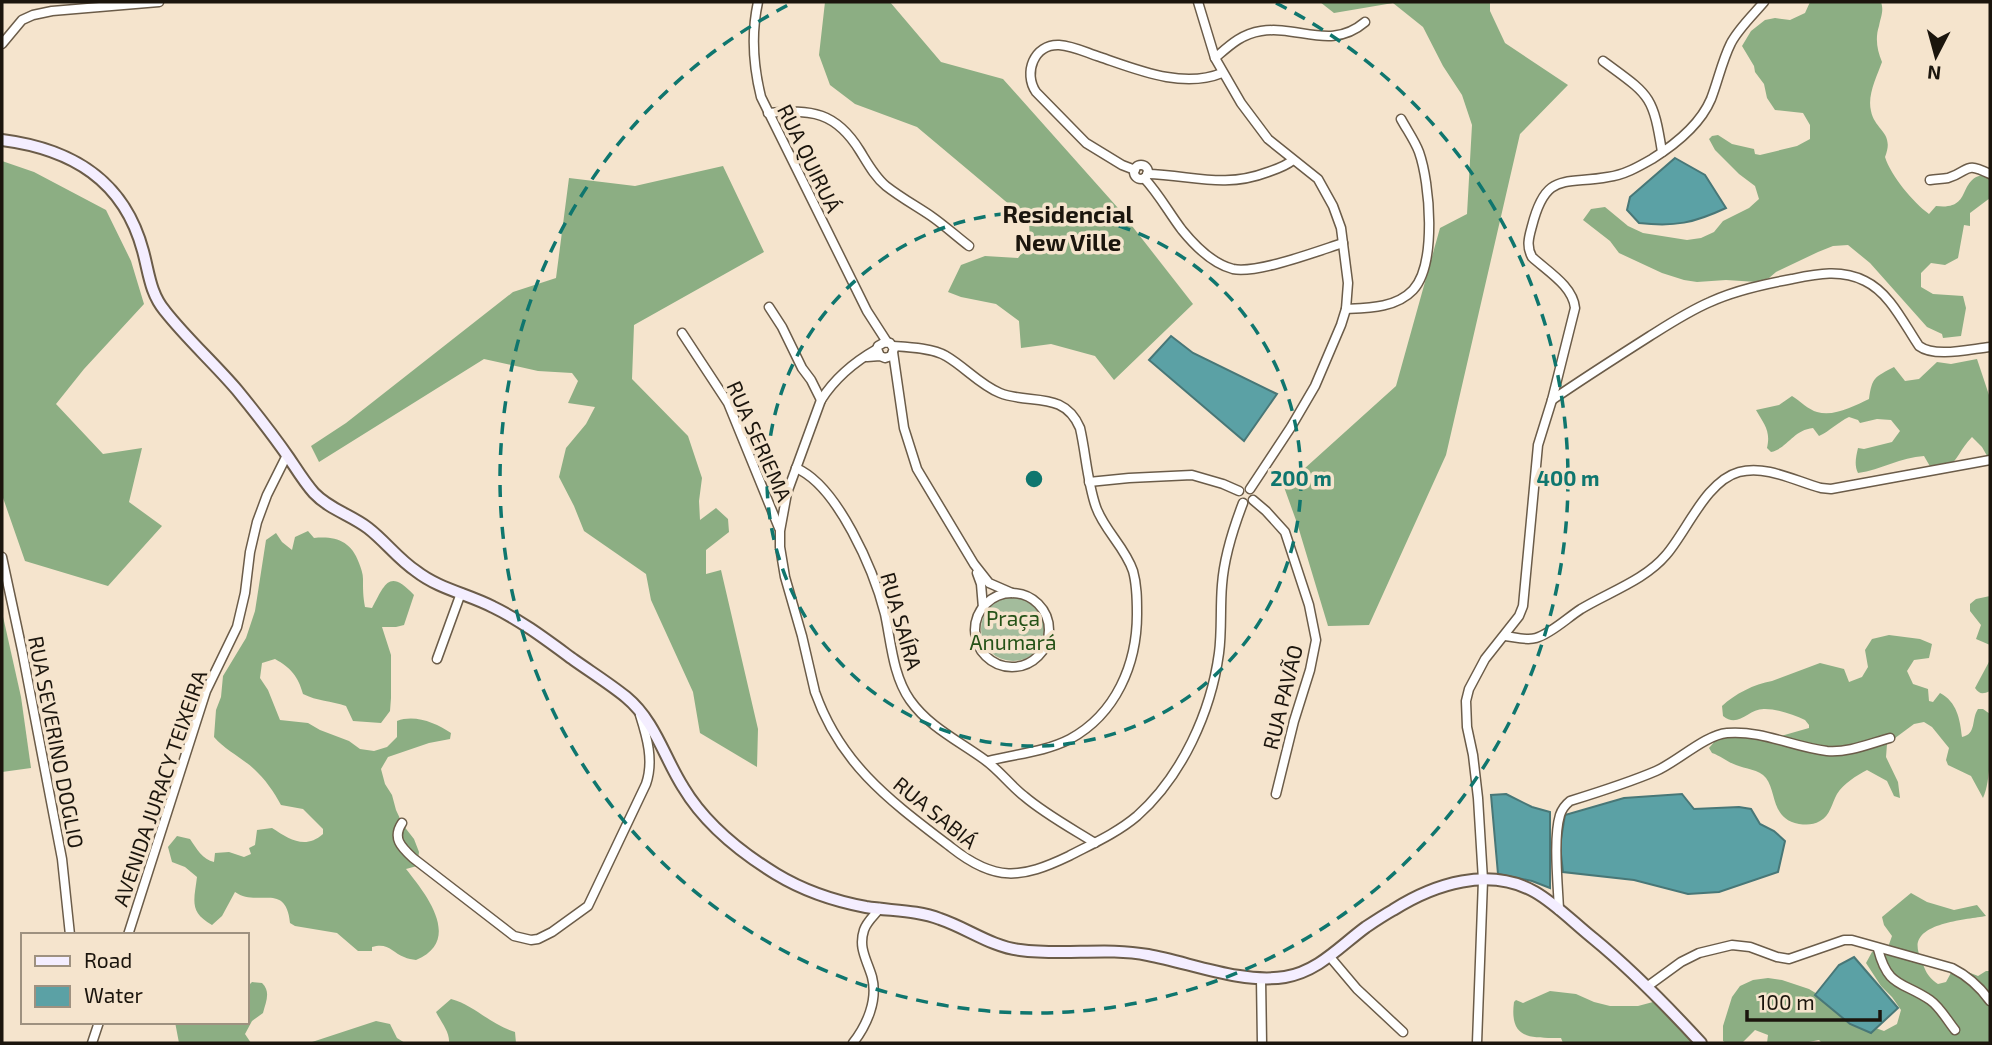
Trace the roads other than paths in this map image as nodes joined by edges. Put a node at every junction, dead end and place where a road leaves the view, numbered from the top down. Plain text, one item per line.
1 (159, 2) edge
2 (758, 2) edge
3 (1198, 2) edge
4 (1765, 2) edge
5 (1365, 22) dead end
6 (2, 44) edge
7 (1215, 58) junction
8 (1603, 61) dead end
9 (1222, 73) junction
10 (768, 113) junction
11 (1401, 119) dead end
12 (2, 140) edge
13 (1281, 150) junction
14 (1662, 152) junction
15 (1293, 160) junction
16 (1277, 168) junction
17 (1142, 171) junction
18 (1990, 174) edge
19 (1930, 180) dead end
20 (1343, 243) junction
21 (969, 246) dead end
22 (769, 307) dead end
23 (1346, 309) junction
24 (682, 333) dead end
25 (1990, 347) edge
26 (886, 350) junction
27 (811, 380) junction
28 (829, 388) junction
29 (821, 400) junction
30 (1552, 400) junction
31 (287, 455) junction
32 (1990, 460) edge
33 (796, 468) junction
34 (1089, 482) junction
35 (1250, 489) junction
36 (1239, 491) junction
37 (1253, 500) junction
38 (1243, 503) junction
39 (780, 531) junction
40 (2, 557) edge
41 (974, 564) junction
42 (461, 593) junction
43 (1012, 593) junction
44 (983, 608) junction
45 (1505, 636) junction
46 (437, 659) dead end
47 (638, 709) junction
48 (1890, 738) dead end
49 (988, 761) junction
50 (1276, 794) dead end
51 (402, 823) dead end
52 (1095, 843) junction
53 (1483, 880) junction
54 (880, 908) junction
55 (1559, 910) junction
56 (70, 933) edge
57 (129, 933) edge
58 (1878, 948) junction
59 (1330, 957) junction
60 (1261, 978) junction
61 (1648, 986) junction
62 (1990, 1001) edge
63 (98, 1024) edge
64 (1955, 1030) dead end
65 (1402, 1032) dead end
66 (92, 1043) edge
67 (853, 1043) edge
68 (1262, 1043) edge
69 (1477, 1043) edge
70 (1702, 1043) edge

1 - 6 street
2 - 10 street, RUA QUIRUÁ
3 - 7 street
4 - 14 street
5 - 7 street
7 - 9 street
8 - 14 street
9 - 13 street
9 - 17 street
10 - 21 street
10 - 26 street, RUA QUIRUÁ
11 - 23 street
12 - 31 main road
13 - 15 street
13 - 16 street
14 - 30 street
15 - 16 street
15 - 20 street
16 - 17 street
17 - 20 street
18 - 19 street
20 - 23 street
22 - 27 street
23 - 35 street
24 - 39 street, RUA SERIEMA
25 - 30 street
26 - 28 street, RUA SABIÁ
26 - 34 street, RUA SABIÁ
26 - 41 street, RUA QUIRUÁ
27 - 28 street
27 - 29 street
28 - 29 street, RUA SABIÁ
29 - 33 street, RUA SABIÁ
30 - 45 street
31 - 42 main road
31 - 57 street, AVENIDA JURACY TEIXEIRA
32 - 45 street
33 - 39 street, RUA SABIÁ
33 - 49 street, RUA SAÍRA
34 - 36 street
34 - 49 street
35 - 36 street
35 - 37 street
36 - 38 street
37 - 38 street
37 - 50 street, RUA PAVÃO
38 - 52 street, RUA SABIÁ
39 - 52 street, RUA SABIÁ
40 - 56 street, RUA SEVERINO DOGLIO
41 - 43 street
41 - 44 street
42 - 46 street
42 - 47 main road
43 - 44 street
43 - 44 street
45 - 53 street
47 - 51 street
47 - 54 main road
48 - 55 street
49 - 52 street, RUA SAÍRA
53 - 55 main road
53 - 59 main road
53 - 69 street
54 - 60 main road
54 - 67 street
55 - 61 main road
58 - 61 street
58 - 62 street
58 - 64 street
59 - 60 main road
59 - 65 street
60 - 68 street
61 - 70 main road
63 - 66 street

